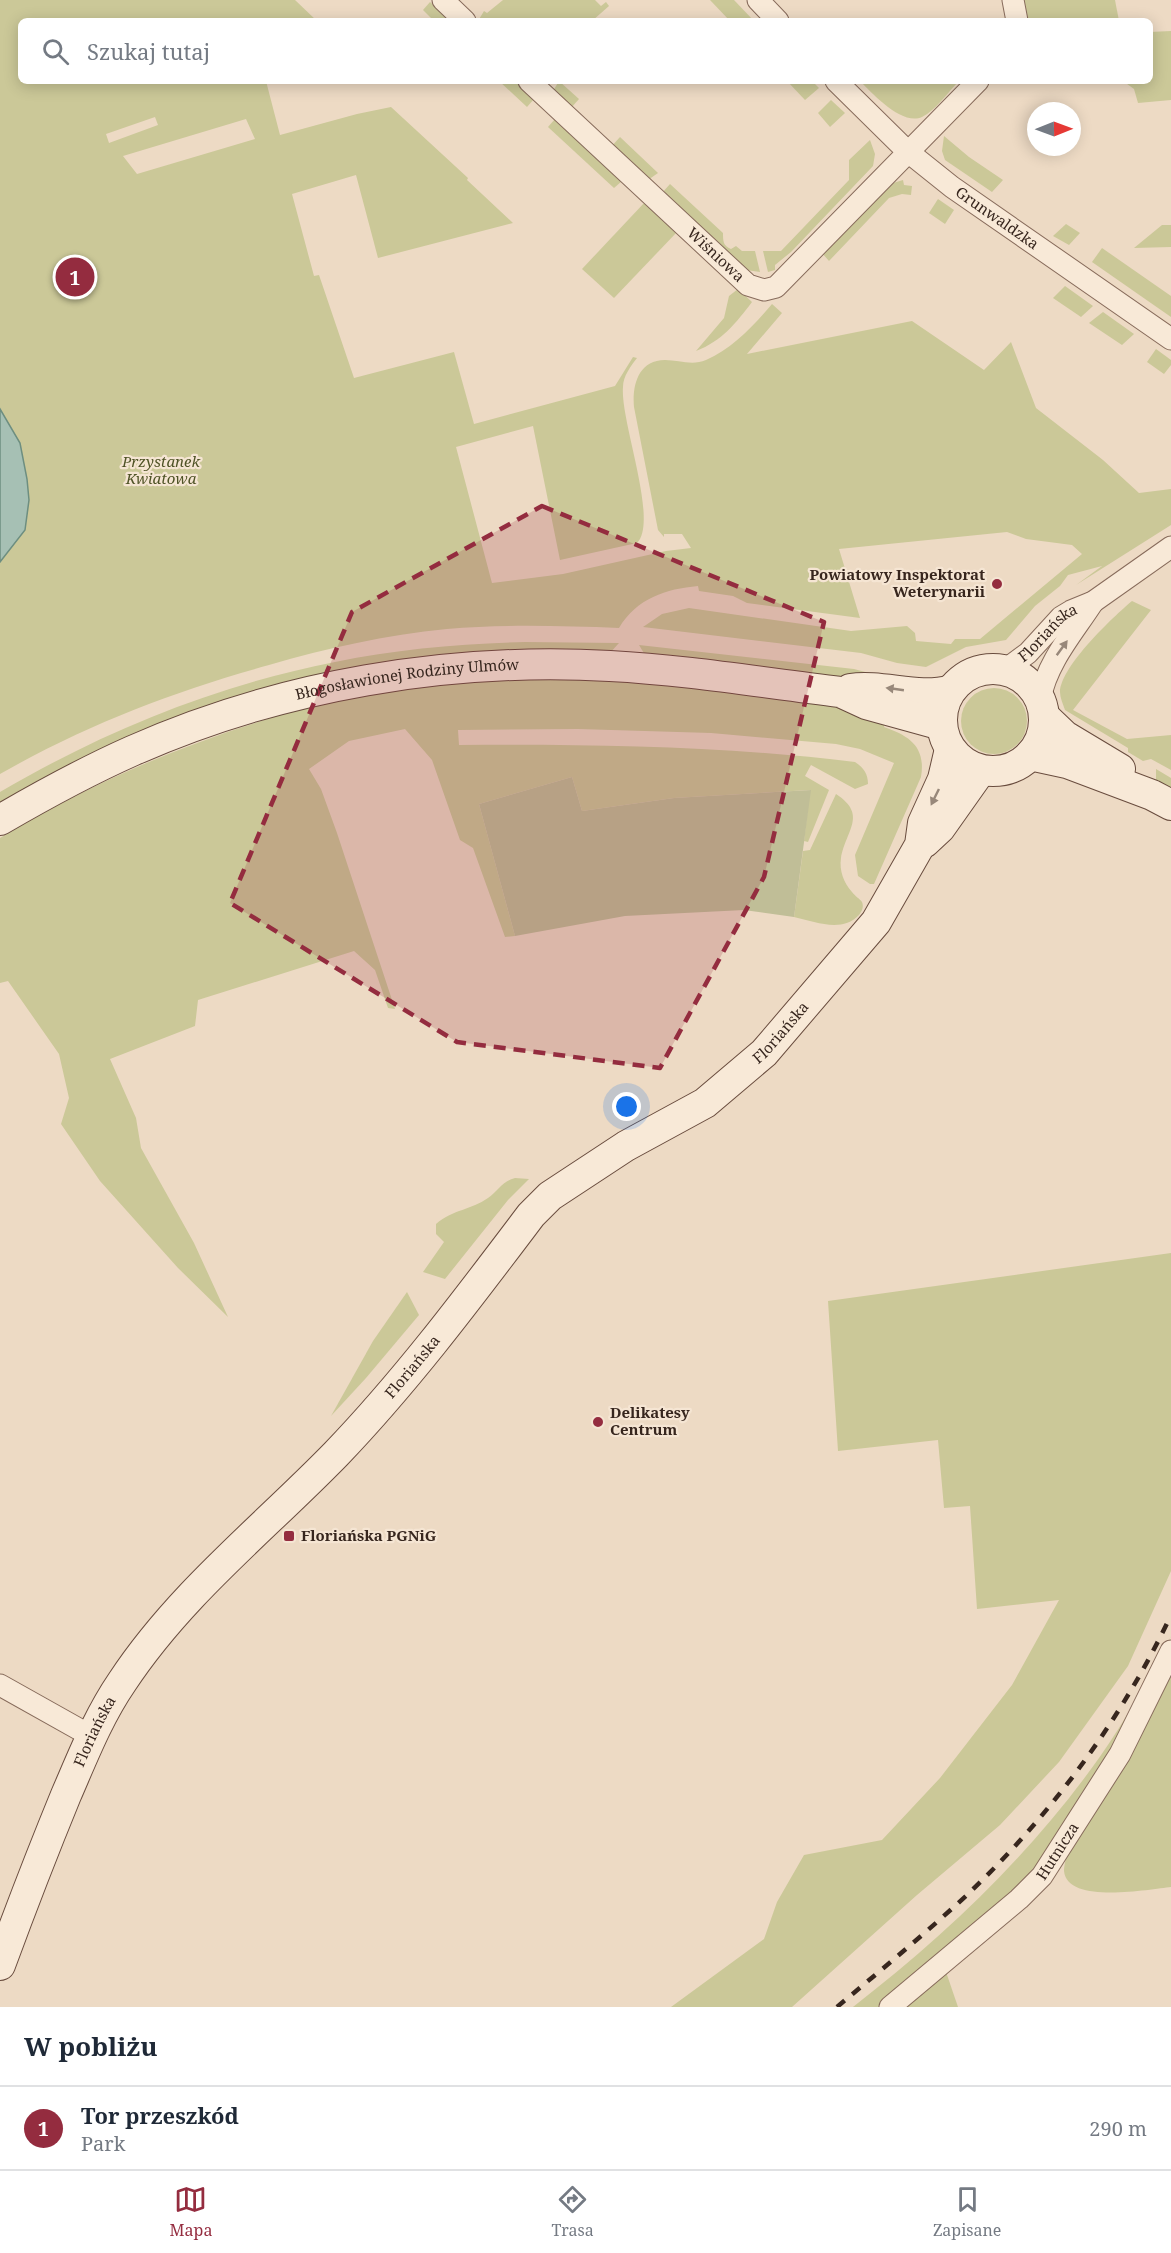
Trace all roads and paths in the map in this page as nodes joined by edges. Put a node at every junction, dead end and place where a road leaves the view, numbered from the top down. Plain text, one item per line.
1 (443, 0) edge
2 (758, 0) edge
3 (1013, 0) edge
4 (462, 18) edge
5 (775, 18) edge
6 (1016, 18) edge
7 (533, 84) edge
8 (839, 84) edge
9 (975, 84) edge
10 (908, 151) junction
11 (1171, 339) edge
12 (1171, 547) edge
13 (1093, 602) junction
14 (1005, 670) junction
15 (951, 690) junction
16 (840, 692) junction
17 (1042, 707) junction
18 (946, 737) junction
19 (1030, 755) junction
20 (981, 770) junction
21 (1162, 800) edge
22 (0, 820) edge
23 (920, 845) junction
24 (1171, 1651) edge
25 (0, 1685) edge
26 (91, 1736) junction
27 (0, 1965) edge
28 (890, 2007) edge

1 - 4 street
2 - 5 street
3 - 6 street
7 - 10 street, Wiśniowa
8 - 10 street, Grunwaldzka
9 - 10 street, Wiśniowa
10 - 11 street, Grunwaldzka
12 - 13 street, Floriańska
13 - 14 street, Floriańska
17 -> 13 street, Floriańska
14 - 15 street
14 - 17 street
15 -> 16 street, Błogosławionej Rodziny Ulmów
15 - 18 street
16 - 18 street, Błogosławionej Rodziny Ulmów
16 - 22 street, Błogosławionej Rodziny Ulmów
17 - 19 street
17 - 21 street
18 - 20 street
18 -> 23 street, Floriańska
19 - 20 street
19 - 21 street
20 - 23 street, Floriańska
23 - 26 street, Floriańska
24 - 28 street, Hutnicza
25 - 26 street
26 - 27 street, Floriańska

